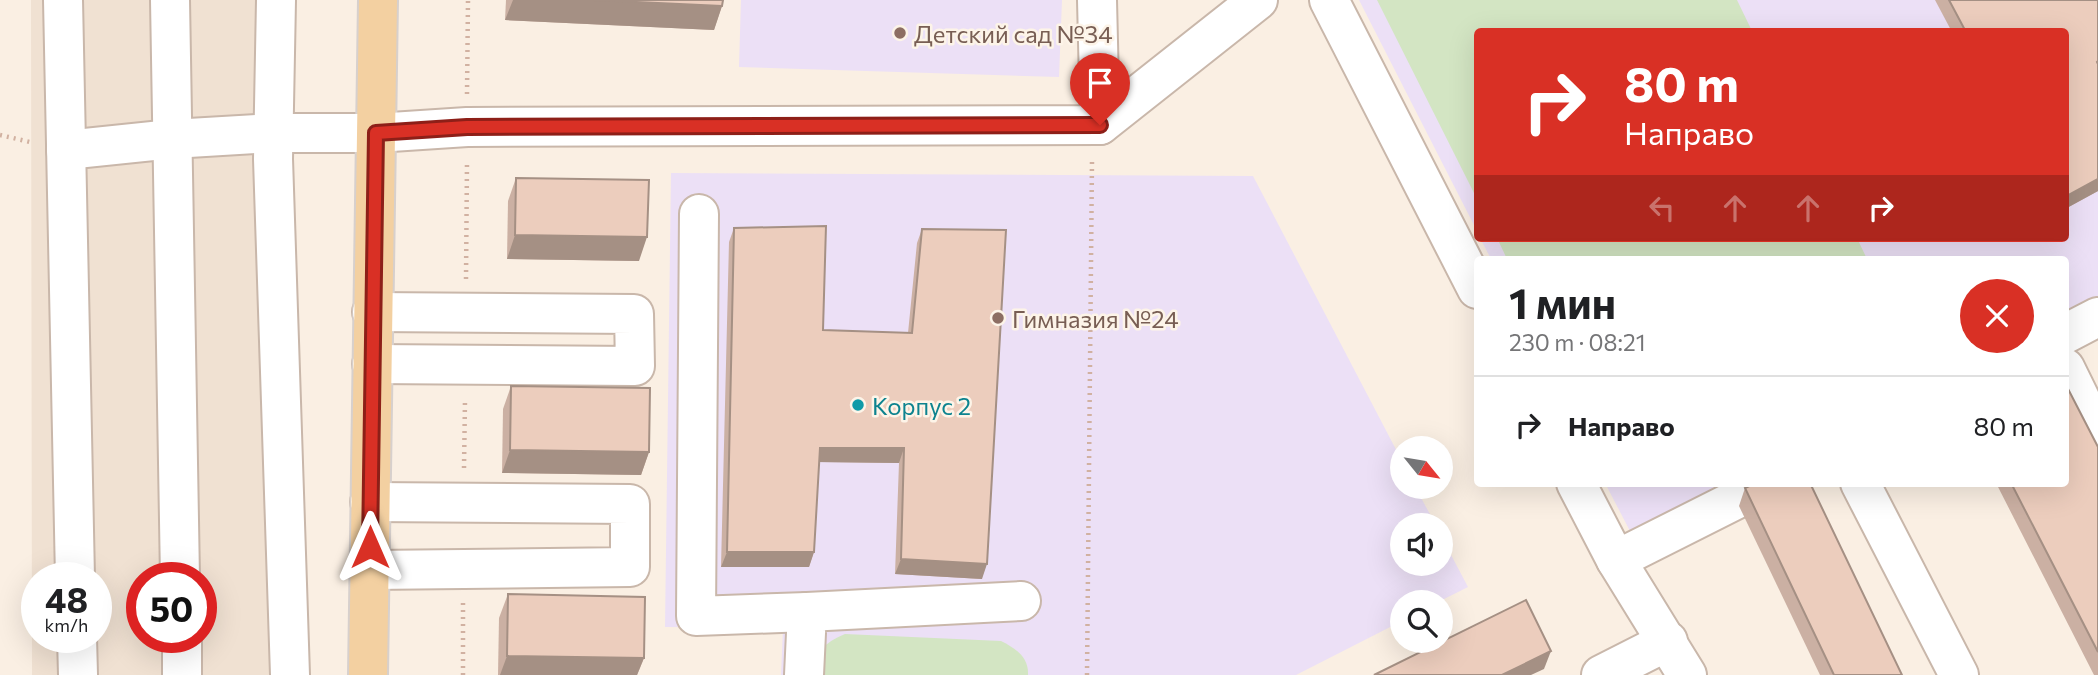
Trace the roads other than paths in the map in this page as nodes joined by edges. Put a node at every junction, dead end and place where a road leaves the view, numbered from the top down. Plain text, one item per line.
1 (63, 0) edge
2 (170, 0) edge
3 (276, 0) edge
4 (378, 0) edge
5 (1097, 0) edge
6 (1258, 0) edge
7 (1329, 0) edge
8 (274, 133) junction
9 (376, 133) junction
10 (172, 139) junction
11 (1096, 143) junction
12 (65, 150) junction
13 (699, 214) dead end
14 (1474, 283) edge
15 (372, 312) junction
16 (2098, 317) edge
17 (2069, 332) edge
18 (372, 364) junction
19 (2069, 376) edge
20 (2098, 435) edge
21 (1578, 487) edge
22 (1761, 487) edge
23 (1862, 487) edge
24 (370, 502) junction
25 (1616, 560) junction
26 (75, 562) edge
27 (180, 562) edge
28 (371, 570) junction
29 (1021, 601) dead end
30 (807, 612) junction
31 (1668, 641) junction
32 (77, 653) edge
33 (182, 653) edge
34 (78, 675) edge
35 (182, 675) edge
36 (290, 675) edge
37 (368, 675) edge
38 (804, 675) edge
39 (1601, 675) edge
40 (1687, 675) edge
41 (1959, 675) edge

1 - 12 lane
2 - 10 lane
3 - 8 lane
4 - 9 main road
5 - 11 lane
6 - 11 lane
7 - 14 lane
8 - 9 lane
8 - 10 lane
8 - 36 lane
9 - 11 lane
9 - 15 main road
10 - 12 lane
10 - 27 lane
12 - 26 lane
13 - 30 lane
15 - 18 main road
15 - 18 lane
16 - 17 lane
18 - 24 main road
19 - 20 lane
21 - 25 lane
22 - 25 lane
23 - 41 lane
24 - 28 main road
24 - 28 lane
25 - 31 lane
28 - 37 main road
29 - 30 lane
30 - 38 lane
31 - 39 lane
31 - 40 lane
32 - 34 lane
33 - 35 lane

